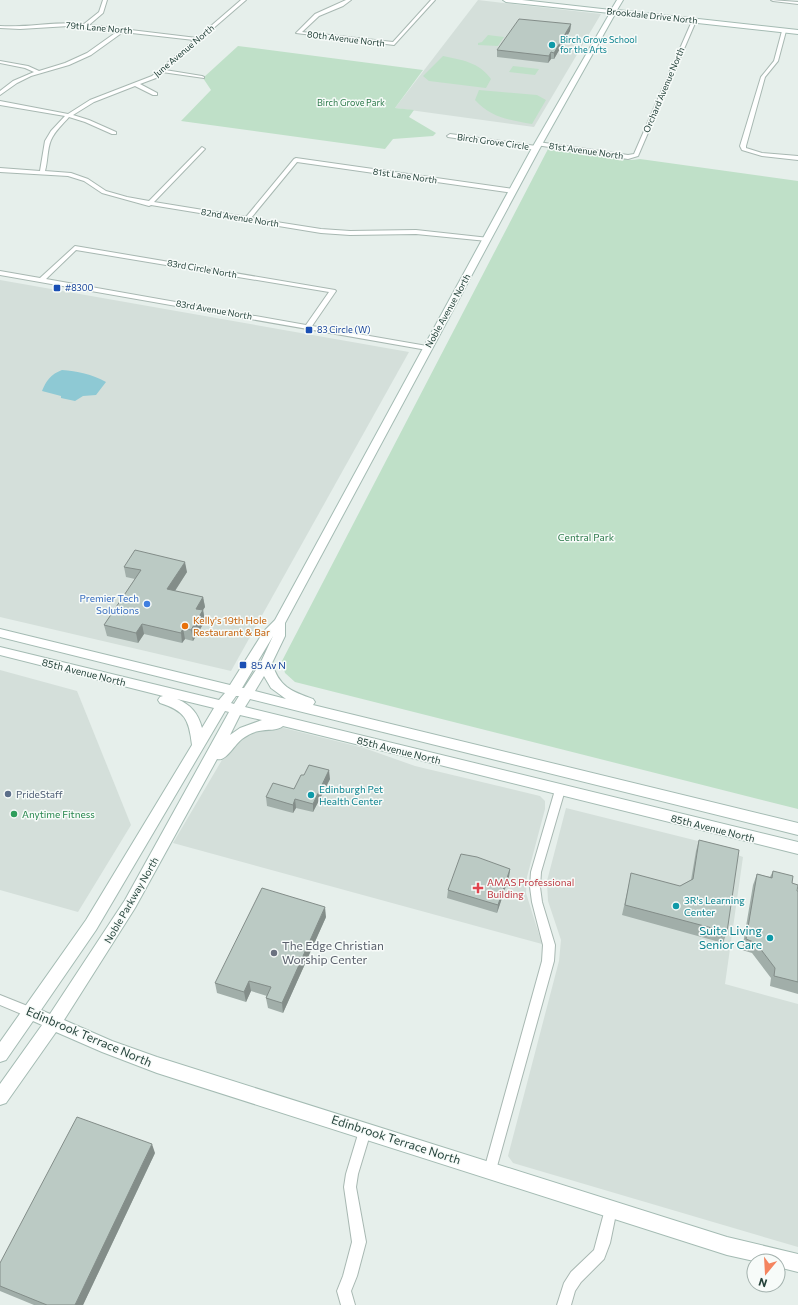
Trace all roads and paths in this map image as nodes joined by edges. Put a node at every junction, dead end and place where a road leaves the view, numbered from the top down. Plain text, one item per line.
1 (105, 0) edge
2 (244, 0) edge
3 (348, 0) edge
4 (433, 0) edge
5 (506, 0) edge
6 (620, 0) edge
7 (773, 0) edge
8 (798, 3) edge
9 (613, 12) junction
10 (694, 21) junction
11 (86, 25) junction
12 (0, 27) edge
13 (122, 30) junction
14 (784, 31) junction
15 (798, 32) edge
16 (198, 39) junction
17 (0, 62) edge
18 (162, 71) junction
19 (38, 72) junction
20 (202, 77) dead end
21 (137, 85) junction
22 (0, 93) edge
23 (155, 94) dead end
24 (0, 103) edge
25 (68, 116) junction
26 (114, 133) dead end
27 (450, 136) dead end
28 (537, 146) junction
29 (202, 149) dead end
30 (633, 156) joint
31 (798, 158) edge
32 (0, 170) edge
33 (42, 172) junction
34 (513, 191) junction
35 (149, 204) junction
36 (247, 219) junction
37 (487, 239) junction
38 (0, 273) edge
39 (42, 280) junction
40 (308, 326) junction
41 (427, 348) junction
42 (279, 623) junction
43 (0, 634) edge
44 (0, 651) edge
45 (266, 663) junction
46 (52, 664) junction
47 (232, 691) junction
48 (247, 694) junction
49 (222, 707) junction
50 (237, 710) junction
51 (304, 726) junction
52 (437, 741) junction
53 (198, 745) junction
54 (560, 790) junction
55 (190, 796) junction
56 (798, 829) edge
57 (798, 848) edge
58 (0, 1000) edge
59 (31, 1013) junction
60 (53, 1023) junction
61 (0, 1055) edge
62 (0, 1097) edge
63 (365, 1131) junction
64 (490, 1170) junction
65 (611, 1209) junction
66 (798, 1263) edge
67 (348, 1305) edge
68 (564, 1305) edge

1 - 11 street
2 - 16 street, June Avenue North
3 - 4 street, 80th Avenue North
5 - 9 street, Brookdale Drive North
6 - 9 street, Noble Avenue North
7 - 8 street
9 - 10 street, Brookdale Drive North
9 - 28 street, Noble Avenue North
10 - 14 street, Brookdale Drive North
10 - 30 street, Orchard Avenue North
11 - 12 street, 79th Lane North
11 - 13 street, 79th Lane North
13 - 16 street, 79th Lane North
13 - 19 street
14 - 15 street, Brookdale Drive North
14 - 31 street
16 - 18 street, June Avenue North
17 - 19 street
18 - 20 street
18 - 21 street, June Avenue North
19 - 22 street
21 - 23 street
21 - 25 street, June Avenue North
24 - 25 street
25 - 26 street
25 - 33 street, June Avenue North
27 - 28 street, Birch Grove Circle
28 - 30 street, 81st Avenue North
28 - 34 street, Noble Avenue North
29 - 35 street
32 - 33 street, 82nd Avenue North
33 - 35 street, 82nd Avenue North
34 - 36 street, 81st Lane North
34 - 37 street, Noble Avenue North
35 - 36 street, 82nd Avenue North
36 - 37 street, 82nd Avenue North
37 - 41 street, Noble Avenue North
38 - 39 street, 83rd Avenue North
39 - 40 street, 83rd Avenue North
39 - 40 street, 83rd Circle North
40 - 41 street, 83rd Avenue North
41 - 42 street, Noble Avenue North
42 - 45 street, Noble Avenue North
42 - 47 street, Noble Avenue North
43 - 47 street, 85th Avenue North
44 - 46 street, 85th Avenue North
45 - 48 street, Noble Avenue North
45 - 52 street
46 - 49 street, 85th Avenue North
46 - 53 street
47 - 48 street, 85th Avenue North
47 - 49 street, Noble Parkway North
48 - 50 street, Noble Parkway North
48 - 52 street, 85th Avenue North
49 - 50 street, 85th Avenue North
49 - 53 street, Noble Parkway North
50 - 51 street, 85th Avenue North
50 - 55 street, Noble Parkway North
51 - 54 street, 85th Avenue North
51 - 55 street
52 - 56 street, 85th Avenue North
53 - 59 street, Noble Parkway North
54 - 57 street, 85th Avenue North
54 - 64 street
55 - 60 street, Noble Parkway North
58 - 59 street, Edinbrook Terrace North
59 - 60 street, Edinbrook Terrace North
59 - 61 street, Noble Parkway North
60 - 62 street, Noble Parkway North
60 - 63 street, Edinbrook Terrace North
63 - 64 street, Edinbrook Terrace North
63 - 67 street
64 - 65 street, Edinbrook Terrace North
65 - 66 street, Edinbrook Terrace North
65 - 68 street

